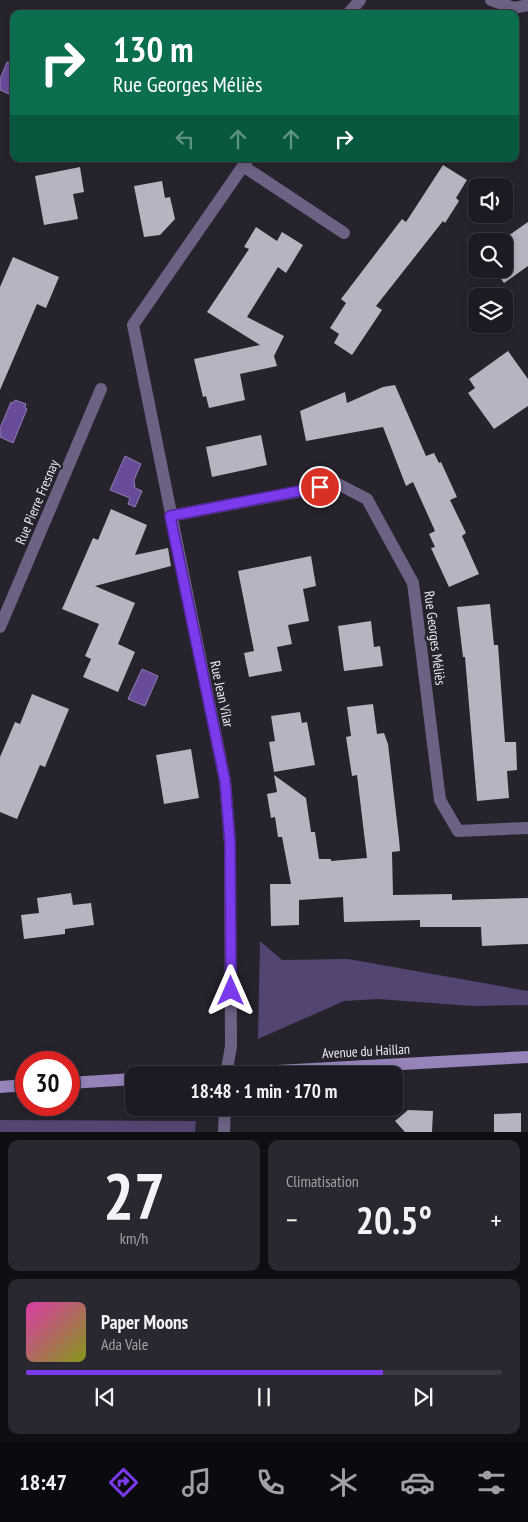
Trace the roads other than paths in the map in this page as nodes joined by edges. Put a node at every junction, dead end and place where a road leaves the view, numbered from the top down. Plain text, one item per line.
1 (360, 0) edge
2 (491, 0) edge
3 (528, 5) edge
4 (351, 10) edge
5 (245, 162) edge
6 (344, 233) dead end
7 (101, 389) dead end
8 (170, 516) junction
9 (0, 627) edge
10 (528, 828) edge
11 (528, 1057) edge
12 (227, 1066) edge
13 (368, 1066) edge
14 (125, 1080) edge
15 (80, 1082) edge
16 (15, 1086) edge
17 (0, 1087) edge
18 (225, 1116) edge
19 (224, 1132) edge

1 - 4 street
2 - 3 street
5 - 6 street
5 - 8 street, Rue Jean Vilar
7 - 9 street, Rue Pierre Fresnay
8 - 10 street, Rue Georges Méliès
8 - 12 street, Rue Jean Vilar
11 - 13 street, Avenue du Haillan
14 - 15 street
16 - 17 street
18 - 19 street

